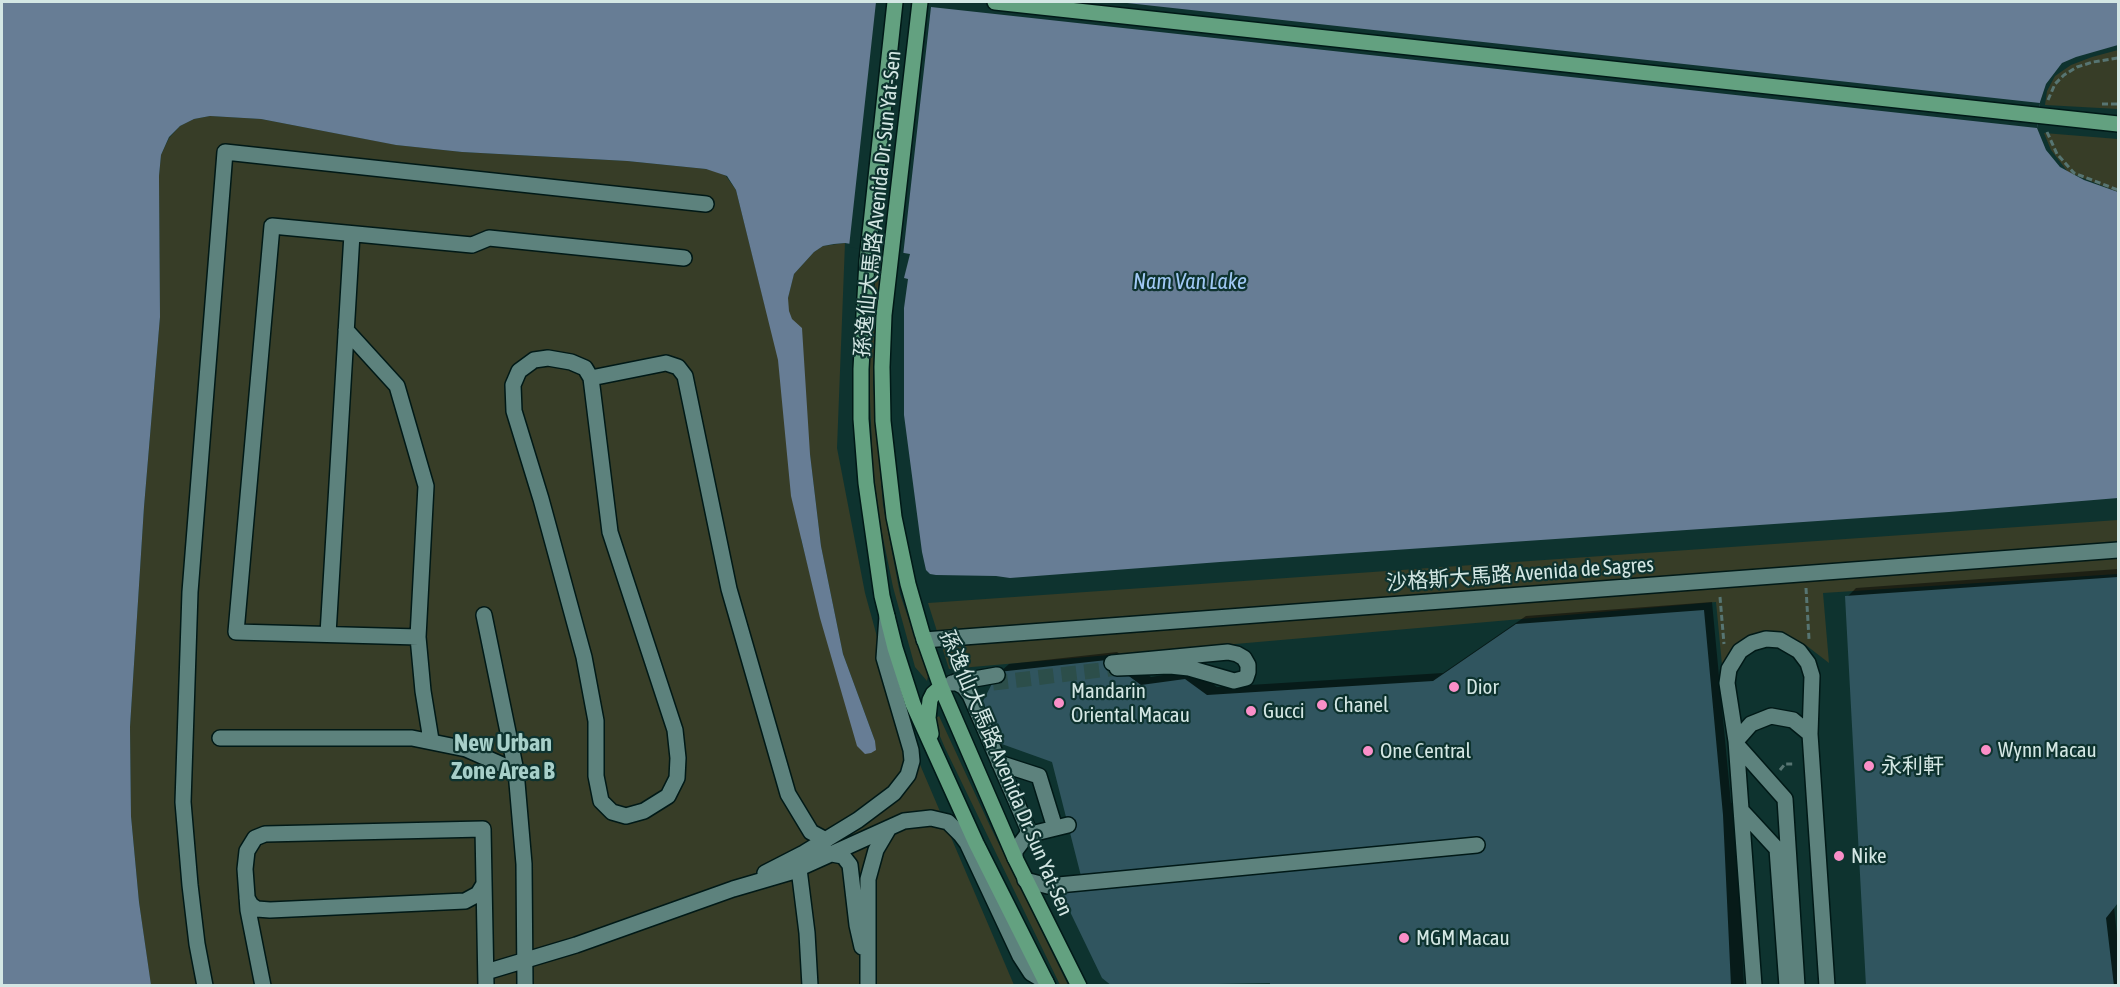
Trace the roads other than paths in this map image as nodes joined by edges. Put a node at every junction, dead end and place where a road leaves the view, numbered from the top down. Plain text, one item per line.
1 (895, 2) edge
2 (920, 2) edge
3 (995, 2) edge
4 (2118, 124) edge
5 (706, 204) dead end
6 (352, 234) junction
7 (684, 258) dead end
8 (346, 330) junction
9 (591, 378) junction
10 (2118, 550) edge
11 (484, 615) dead end
12 (887, 616) junction
13 (328, 634) junction
14 (418, 637) junction
15 (924, 640) junction
16 (1114, 665) joint
17 (948, 685) junction
18 (971, 699) junction
19 (1810, 734) junction
20 (220, 738) dead end
21 (431, 740) junction
22 (1736, 743) junction
23 (936, 757) junction
24 (999, 763) junction
25 (516, 771) junction
26 (1741, 810) junction
27 (889, 828) junction
28 (1027, 835) junction
29 (1477, 845) dead end
30 (834, 847) junction
31 (1015, 858) junction
32 (799, 869) junction
33 (1025, 880) junction
34 (484, 884) junction
35 (1061, 885) junction
36 (733, 889) junction
37 (247, 898) junction
38 (465, 901) junction
39 (270, 910) junction
40 (485, 917) junction
41 (1044, 918) junction
42 (253, 939) junction
43 (524, 959) junction
44 (868, 961) junction
45 (486, 979) edge
46 (1047, 984) edge
47 (205, 986) edge
48 (262, 986) edge
49 (525, 986) edge
50 (810, 986) edge
51 (868, 986) edge
52 (1079, 986) edge
53 (1754, 986) edge
54 (1787, 986) edge
55 (1797, 986) edge
56 (1827, 986) edge

1 - 12 main road, 孫逸仙大馬路 Avenida Dr. Sun Yat-Sen
2 - 15 main road, 孫逸仙大馬路 Avenida Dr. Sun Yat-Sen
3 - 4 main road
5 - 47 street
6 - 7 street
6 - 8 street
6 - 13 street
8 - 13 street
8 - 14 street
9 - 9 street
9 - 30 street
10 - 15 street, 沙格斯大馬路 Avenida de Sagres
11 - 25 street
12 - 23 main road, 孫逸仙大馬路 Avenida Dr. Sun Yat-Sen
12 - 30 street
13 - 14 street
14 - 21 street
15 - 17 main road, 孫逸仙大馬路 Avenida Dr. Sun Yat-Sen
16 - 16 street
17 - 18 street
17 - 18 street
17 - 23 main road
17 - 31 main road, 孫逸仙大馬路 Avenida Dr. Sun Yat-Sen
18 - 24 street
19 - 22 street
19 - 22 street
19 - 56 street
20 - 21 street
21 - 25 street
22 - 26 street
22 - 55 street
23 - 46 main road, 孫逸仙大馬路 Avenida Dr. Sun Yat-Sen
24 - 28 street
24 - 28 street
25 - 43 street
26 - 53 street
26 - 54 street
27 - 30 street
27 - 44 street
27 - 46 street
28 - 31 street
29 - 35 street
30 - 32 street
30 - 36 street
30 - 44 street
31 - 33 main road, 孫逸仙大馬路 Avenida Dr. Sun Yat-Sen
32 - 36 street
32 - 50 street
33 - 35 street
33 - 41 main road, 孫逸仙大馬路 Avenida Dr. Sun Yat-Sen
34 - 37 street
34 - 38 street
34 - 40 street
35 - 41 street
36 - 43 street
37 - 39 street
37 - 42 street
38 - 39 street
38 - 40 street
39 - 42 street
40 - 45 street
41 - 52 main road, 孫逸仙大馬路 Avenida Dr. Sun Yat-Sen
42 - 48 street
43 - 45 street
43 - 49 street
44 - 51 street

